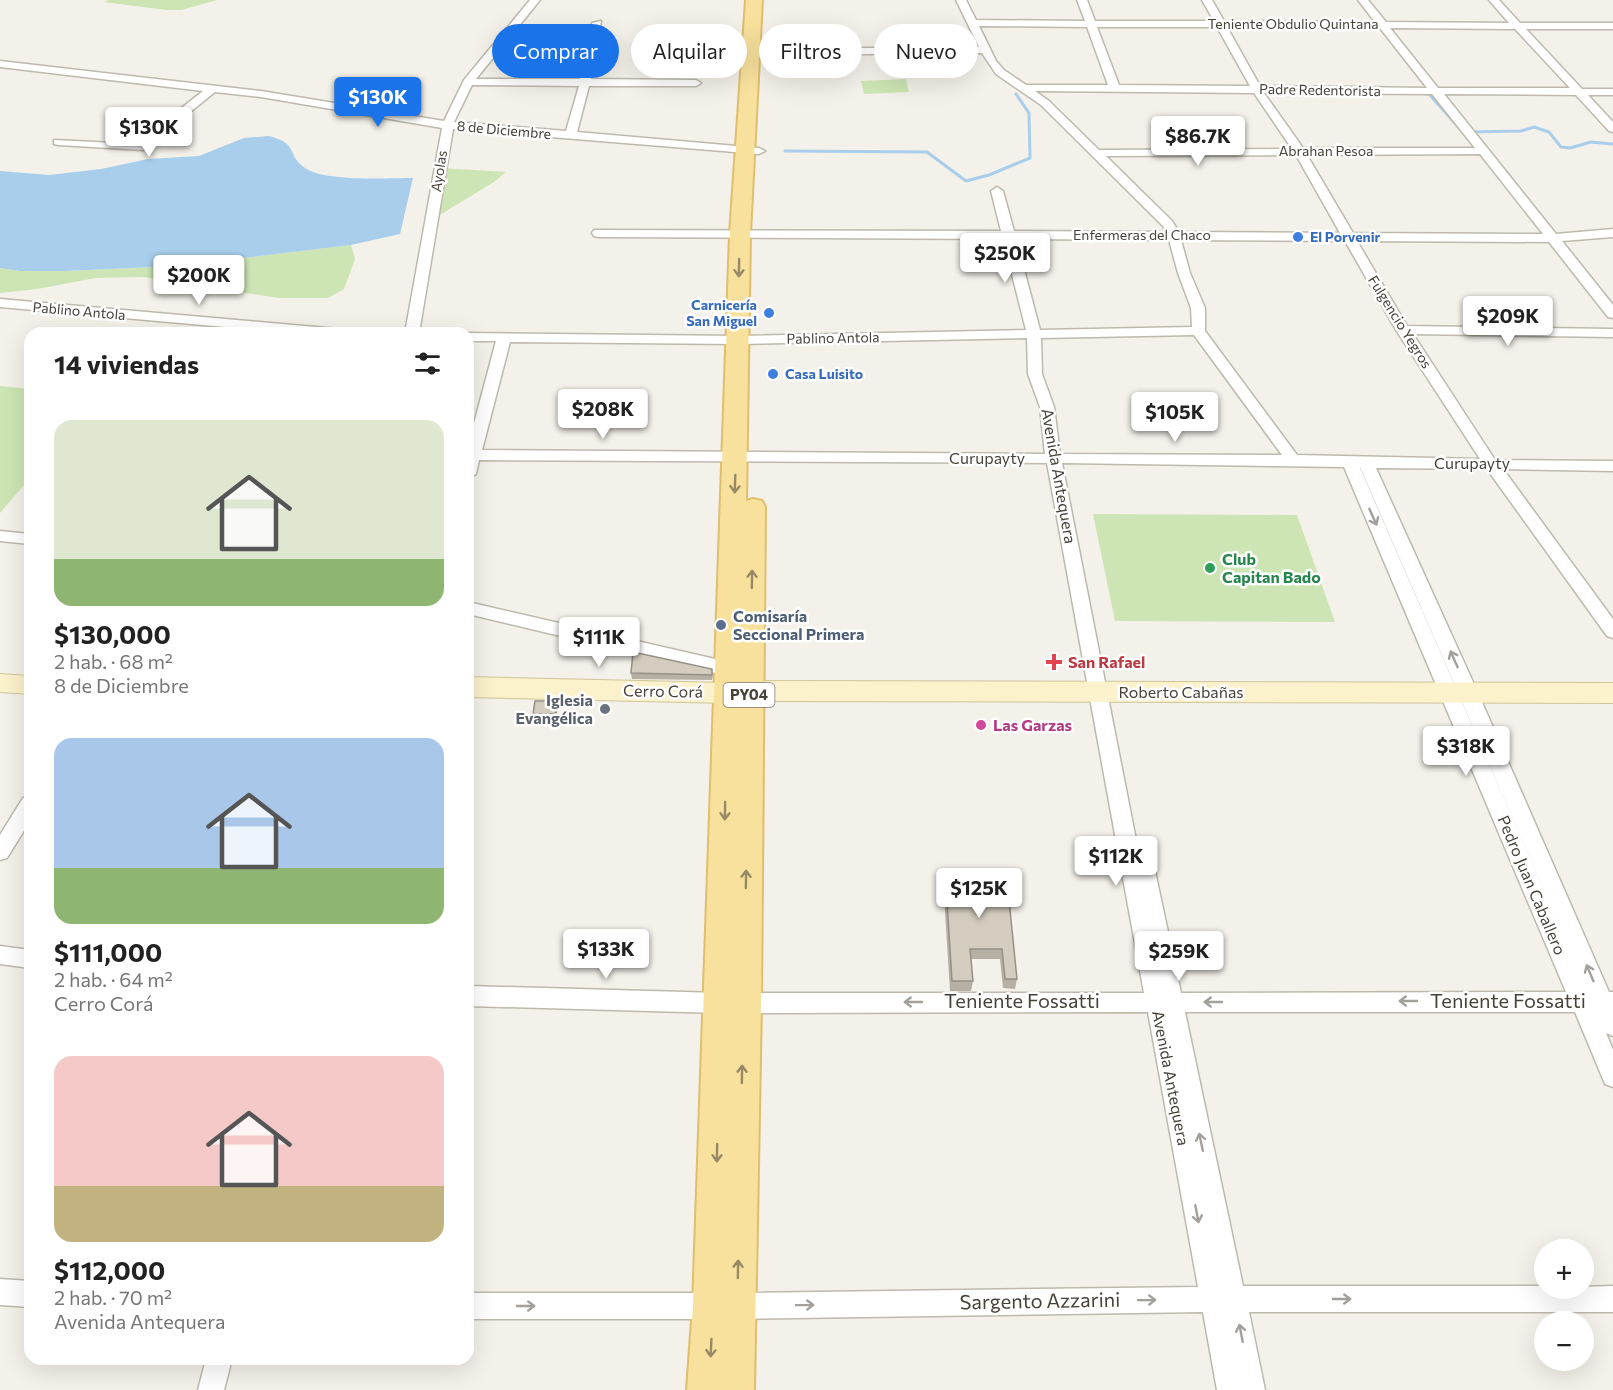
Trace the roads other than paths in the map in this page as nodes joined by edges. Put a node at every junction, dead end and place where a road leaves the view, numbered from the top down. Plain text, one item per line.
1 (535, 0) edge
2 (754, 0) edge
3 (765, 0) edge
4 (961, 0) edge
5 (1082, 0) edge
6 (1207, 0) edge
7 (1363, 0) edge
8 (1494, 0) edge
9 (597, 23) dead end
10 (973, 23) junction
11 (1090, 23) junction
12 (1220, 23) junction
13 (764, 24) edge
14 (1382, 24) junction
15 (1519, 25) junction
16 (1613, 26) edge
17 (985, 50) junction
18 (862, 51) edge
19 (0, 64) edge
20 (760, 78) edge
21 (468, 82) junction
22 (583, 83) junction
23 (696, 83) dead end
24 (213, 88) junction
25 (1027, 88) junction
26 (1115, 89) junction
27 (1257, 90) junction
28 (1578, 91) junction
29 (1435, 92) junction
30 (1613, 92) edge
31 (447, 125) junction
32 (1613, 129) edge
33 (570, 135) junction
34 (58, 142) dead end
35 (752, 151) junction
36 (1299, 151) junction
37 (1483, 151) junction
38 (1096, 153) junction
39 (997, 191) dead end
40 (598, 233) dead end
41 (1613, 233) edge
42 (747, 234) junction
43 (1008, 234) junction
44 (1175, 235) junction
45 (1348, 237) junction
46 (1554, 238) junction
47 (0, 303) edge
48 (1613, 314) edge
49 (270, 327) edge
50 (413, 327) edge
51 (1404, 330) junction
52 (1198, 331) junction
53 (1613, 333) edge
54 (1034, 335) junction
55 (474, 337) edge
56 (504, 338) junction
57 (748, 340) junction
58 (474, 445) edge
59 (474, 456) edge
60 (745, 458) junction
61 (1060, 459) junction
62 (1293, 460) junction
63 (1358, 463) junction
64 (1490, 463) junction
65 (1613, 466) edge
66 (0, 536) edge
67 (24, 538) edge
68 (474, 610) edge
69 (1613, 632) edge
70 (0, 683) edge
71 (735, 684) junction
72 (24, 685) edge
73 (474, 687) edge
74 (1105, 691) junction
75 (1460, 693) junction
76 (1613, 693) edge
77 (24, 814) edge
78 (0, 852) edge
79 (0, 955) edge
80 (24, 957) edge
81 (474, 996) edge
82 (1599, 1001) edge
83 (1163, 1002) junction
84 (732, 1003) junction
85 (1613, 1026) edge
86 (1613, 1077) edge
87 (0, 1292) edge
88 (24, 1293) edge
89 (1224, 1299) junction
90 (1613, 1299) edge
91 (474, 1306) edge
92 (725, 1306) junction
93 (217, 1365) edge
94 (211, 1390) edge
95 (708, 1390) edge
96 (733, 1390) edge
97 (1230, 1390) edge
98 (1252, 1390) edge

1 - 21 street, Ayolas
2 - 35 main road, PY04
3 - 13 main road, PY04
4 - 10 street
5 - 11 street
6 - 12 street, Fulgencio Yegros
7 - 14 street
8 - 15 street
9 - 22 street
10 - 11 street, Teniente Obdulio Quintana
10 - 17 street
11 - 12 street, Teniente Obdulio Quintana
11 - 26 street
12 - 14 street, Teniente Obdulio Quintana
12 - 27 street, Fulgencio Yegros
14 - 15 street, Teniente Obdulio Quintana
14 - 29 street
15 - 16 street, Teniente Obdulio Quintana
15 - 28 street
17 - 18 street
17 - 25 street
19 - 24 street, 8 de Diciembre
20 - 35 main road, PY04
21 - 22 street
21 - 31 street, Ayolas
22 - 23 street
22 - 33 street
24 - 31 street, 8 de Diciembre
24 - 34 street
25 - 26 street, Padre Redentorista
25 - 38 street
26 - 27 street, Padre Redentorista
27 - 29 street, Padre Redentorista
27 - 36 street, Fulgencio Yegros
28 - 29 street, Padre Redentorista
28 - 30 street, Padre Redentorista
28 - 32 street
29 - 37 street
31 - 33 street, 8 de Diciembre
31 - 50 street, Ayolas
33 - 35 street, 8 de Diciembre
35 - 42 main road, PY04
36 - 37 street, Abrahan Pesoa
36 - 38 street, Abrahan Pesoa
36 - 45 street, Fulgencio Yegros
37 - 46 street
38 - 44 street
39 - 43 street, Avenida Antequera
40 - 42 street, Enfermeras del Chaco
41 - 46 street, Enfermeras del Chaco
42 - 43 street, Enfermeras del Chaco
42 - 57 main road, PY04
43 - 44 street, Enfermeras del Chaco
43 - 54 street, Avenida Antequera
44 - 45 street, Enfermeras del Chaco
44 - 52 street
45 - 46 street, Enfermeras del Chaco
45 - 51 street, Fulgencio Yegros
46 - 48 street
47 - 49 street, Pablino Antola
51 - 53 street
51 - 64 street, Fulgencio Yegros
52 - 54 street, Pablino Antola
52 - 62 street
54 - 57 street, Pablino Antola
54 - 61 street, Avenida Antequera
55 - 56 street, Pablino Antola
56 - 57 street, Pablino Antola
56 - 58 street
57 - 60 main road, PY04
59 - 60 street, Curupayty
60 - 61 street, Curupayty
60 - 71 main road, PY04
61 - 62 street, Curupayty
61 - 74 street, Avenida Antequera
62 - 63 street, Curupayty
63 - 64 street, Curupayty
63 - 75 street, Pedro Juan Caballero
64 - 65 street, Curupayty
64 - 69 street, Fulgencio Yegros
66 - 67 street
68 - 71 street, Roberto Cabañas
70 - 72 main road
71 - 73 main road, Cerro Corá
71 - 74 main road, Roberto Cabañas
71 - 84 main road, PY04
74 - 75 main road, Roberto Cabañas
74 - 83 street, Avenida Antequera
75 - 76 main road, Roberto Cabañas
75 - 82 street, Pedro Juan Caballero
77 - 78 street
79 - 80 street
81 - 84 street, Teniente Fossatti
82 -> 83 street, Teniente Fossatti
82 - 85 street, Pedro Juan Caballero
82 - 86 street, Pedro Juan Caballero
83 -> 84 street, Teniente Fossatti
83 - 89 street, Avenida Antequera
84 - 92 main road, PY04
87 - 88 street
89 -> 90 street, Sargento Azzarini
92 -> 89 street, Sargento Azzarini
89 - 97 street, Avenida Antequera
98 -> 89 street, Avenida Antequera
91 -> 92 street, Sargento Azzarini
92 -> 95 main road, PY04
92 - 96 main road, PY04
93 - 94 street

